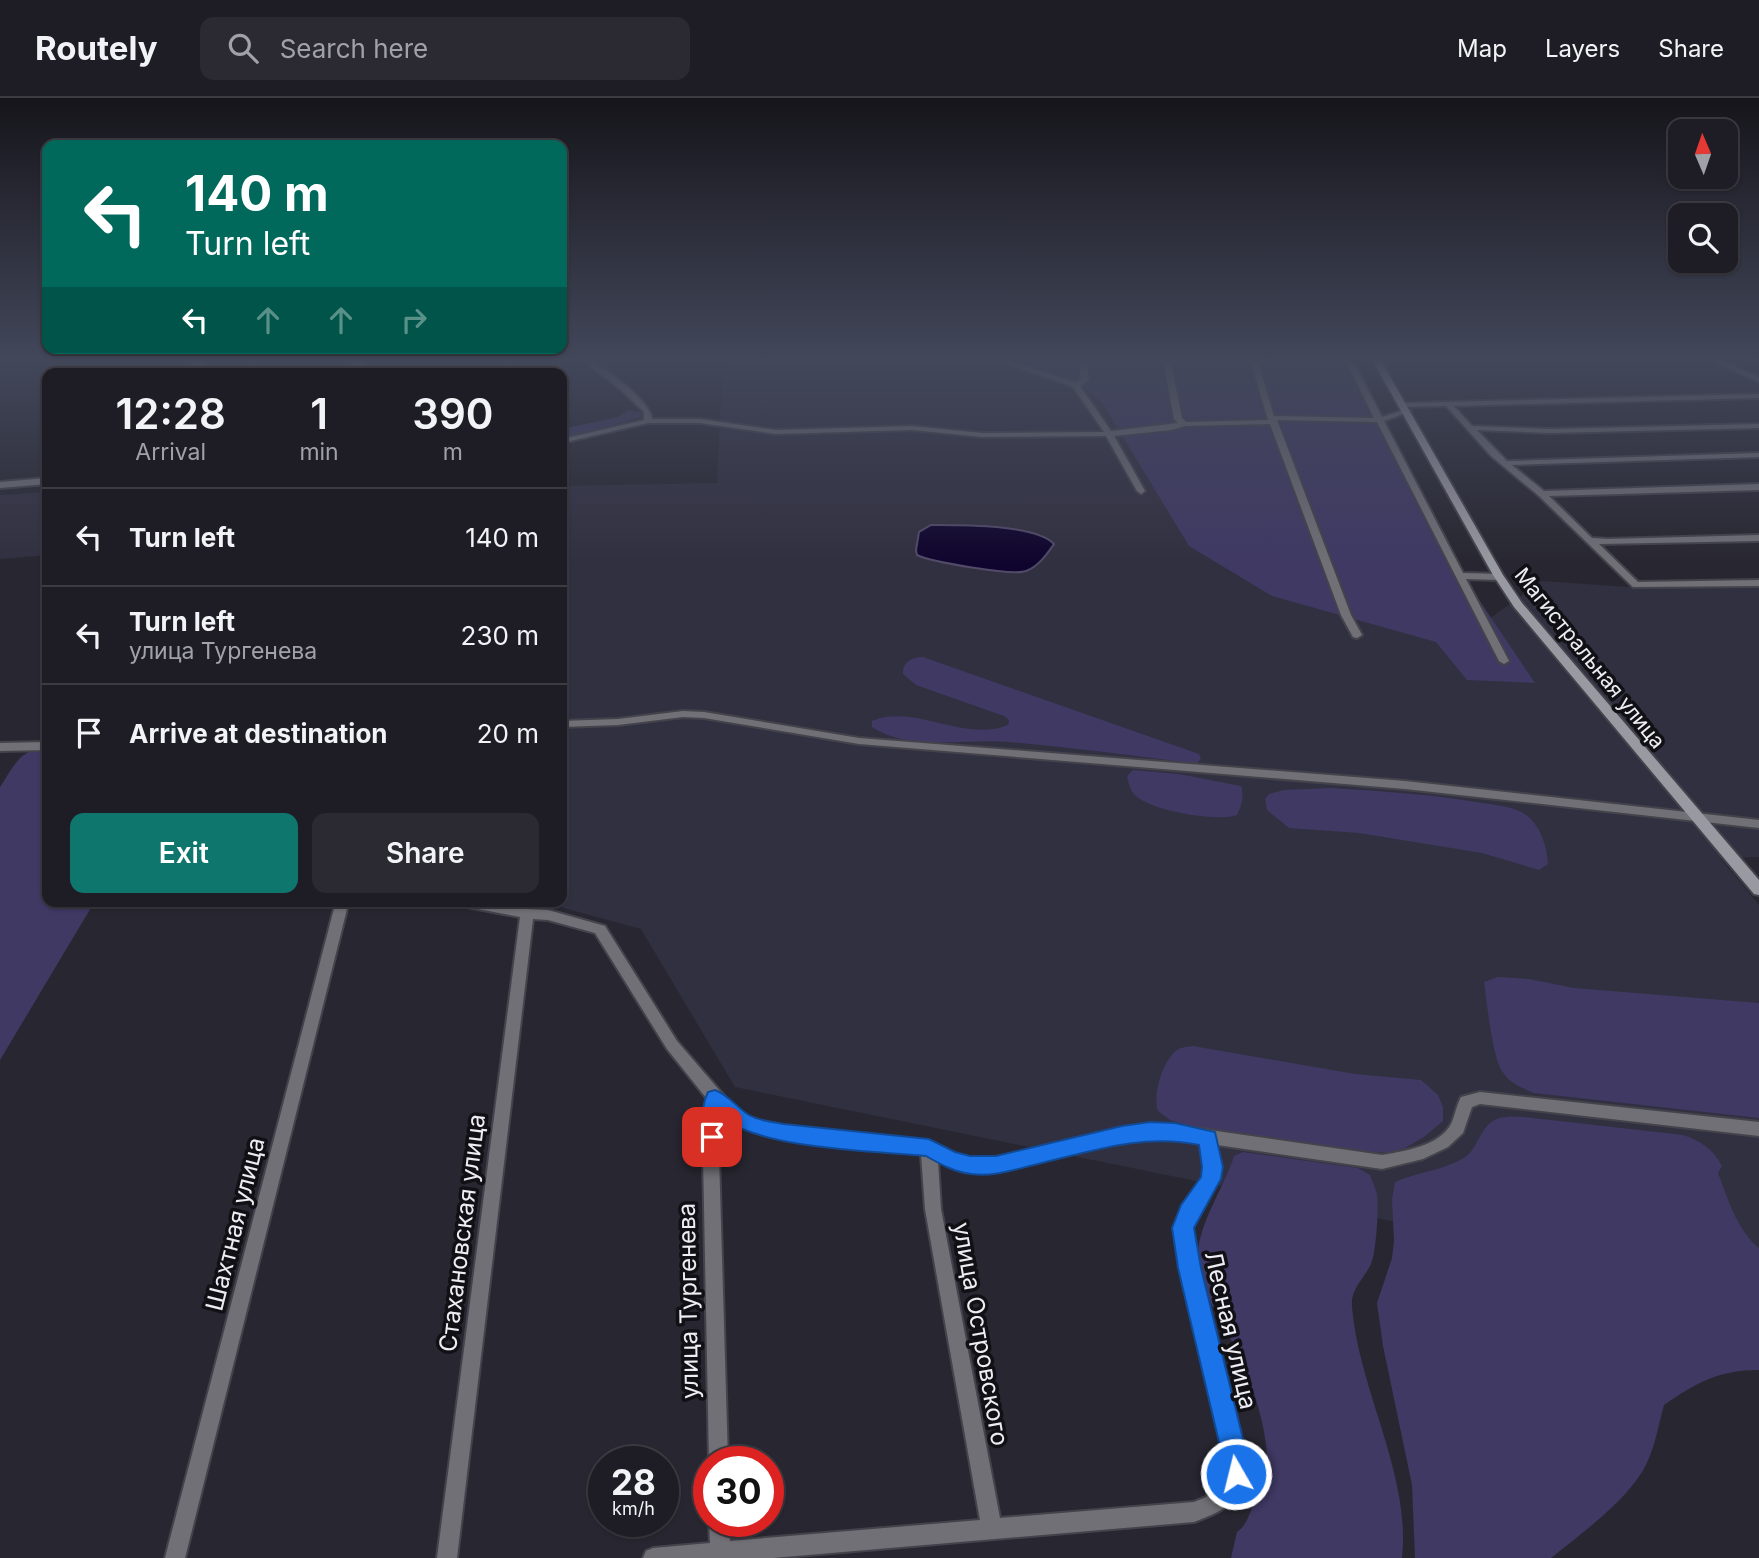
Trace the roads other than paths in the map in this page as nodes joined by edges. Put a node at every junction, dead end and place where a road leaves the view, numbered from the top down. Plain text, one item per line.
1 (622, 427) edge
2 (742, 427) edge
3 (1104, 427) edge
4 (1174, 427) edge
5 (1275, 427) edge
6 (1384, 427) edge
7 (1416, 427) edge
8 (1707, 427) edge
9 (1473, 428) joint
10 (1109, 434) junction
11 (567, 440) edge
12 (1759, 454) edge
13 (1505, 463) junction
14 (42, 481) edge
15 (0, 485) edge
16 (1759, 487) edge
17 (1141, 491) dead end
18 (1542, 494) junction
19 (1759, 538) edge
20 (1588, 540) junction
21 (1462, 576) junction
22 (1499, 577) junction
23 (1759, 583) edge
24 (1357, 635) dead end
25 (1504, 661) dead end
26 (567, 724) edge
27 (42, 746) edge
28 (0, 747) edge
29 (1698, 818) junction
30 (1759, 824) edge
31 (1759, 890) edge
32 (341, 907) edge
33 (491, 907) edge
34 (527, 914) junction
35 (715, 1098) junction
36 (1759, 1129) edge
37 (1208, 1138) junction
38 (929, 1148) junction
39 (718, 1446) edge
40 (1226, 1497) joint
41 (992, 1529) junction
42 (720, 1537) edge
43 (720, 1553) junction
44 (175, 1558) edge
45 (447, 1558) edge
46 (653, 1558) edge

1 - 11 street
2 - 10 street
3 - 10 street
4 - 10 street
5 - 24 street
6 - 21 street
7 - 22 main road, Магистральная улица
8 - 9 street
9 - 13 street
10 - 17 street
12 - 13 street
13 - 18 street
14 - 15 street
16 - 18 street
18 - 20 street
19 - 20 street
20 - 23 street
21 - 22 street
21 - 25 street
22 - 29 main road, Магистральная улица
26 - 29 street
27 - 28 street
29 - 30 street
29 - 31 main road, Магистральная улица
32 - 44 street, Шахтная улица
33 - 34 street
34 - 35 street
34 - 45 street, Стахановская улица
35 - 38 street
35 - 39 street, улица Тургенева
36 - 37 street
37 - 38 street
37 - 40 street, Лесная улица
38 - 41 street, улица Островского
40 - 41 street
41 - 43 street
42 - 43 street
43 - 46 street

